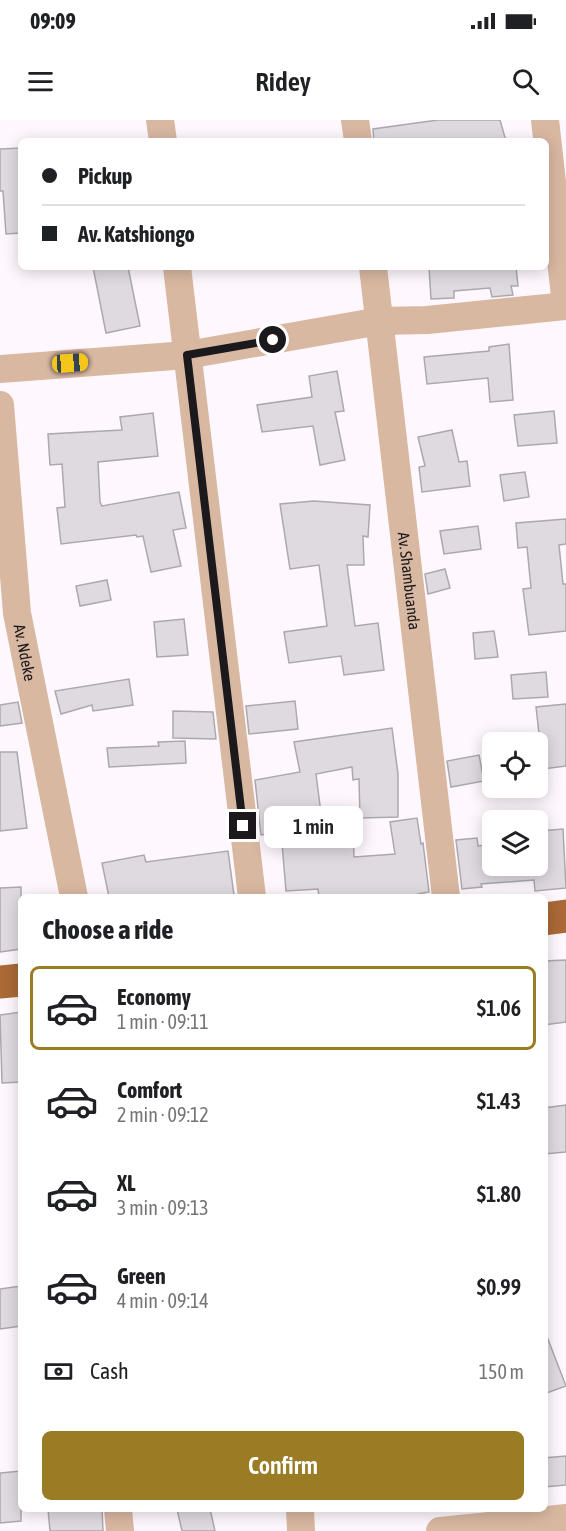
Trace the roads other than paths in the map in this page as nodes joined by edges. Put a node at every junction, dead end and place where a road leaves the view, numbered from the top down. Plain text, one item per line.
1 (160, 120) edge
2 (355, 120) edge
3 (544, 120) edge
4 (163, 138) edge
5 (358, 138) edge
6 (546, 138) edge
7 (549, 162) edge
8 (177, 270) edge
9 (373, 270) edge
10 (566, 306) edge
11 (380, 321) junction
12 (187, 355) junction
13 (0, 369) edge
14 (0, 405) edge
15 (73, 894) edge
16 (252, 894) edge
17 (446, 894) edge
18 (566, 916) edge
19 (548, 918) edge
20 (18, 980) edge
21 (0, 982) edge
22 (118, 1512) edge
23 (300, 1512) edge
24 (566, 1518) edge
25 (499, 1521) edge
26 (120, 1531) edge
27 (301, 1531) edge
28 (440, 1531) edge

1 - 4 street
2 - 5 street
3 - 6 street
7 - 10 street
8 - 12 street
9 - 11 street, Av. Shambuanda
10 - 11 street
11 - 12 street
11 - 17 street, Av. Shambuanda
12 - 13 street
12 - 16 street
14 - 15 street, Av. Ndeke
18 - 19 highway
20 - 21 highway
22 - 26 street
23 - 27 street
24 - 25 street
25 - 28 street

